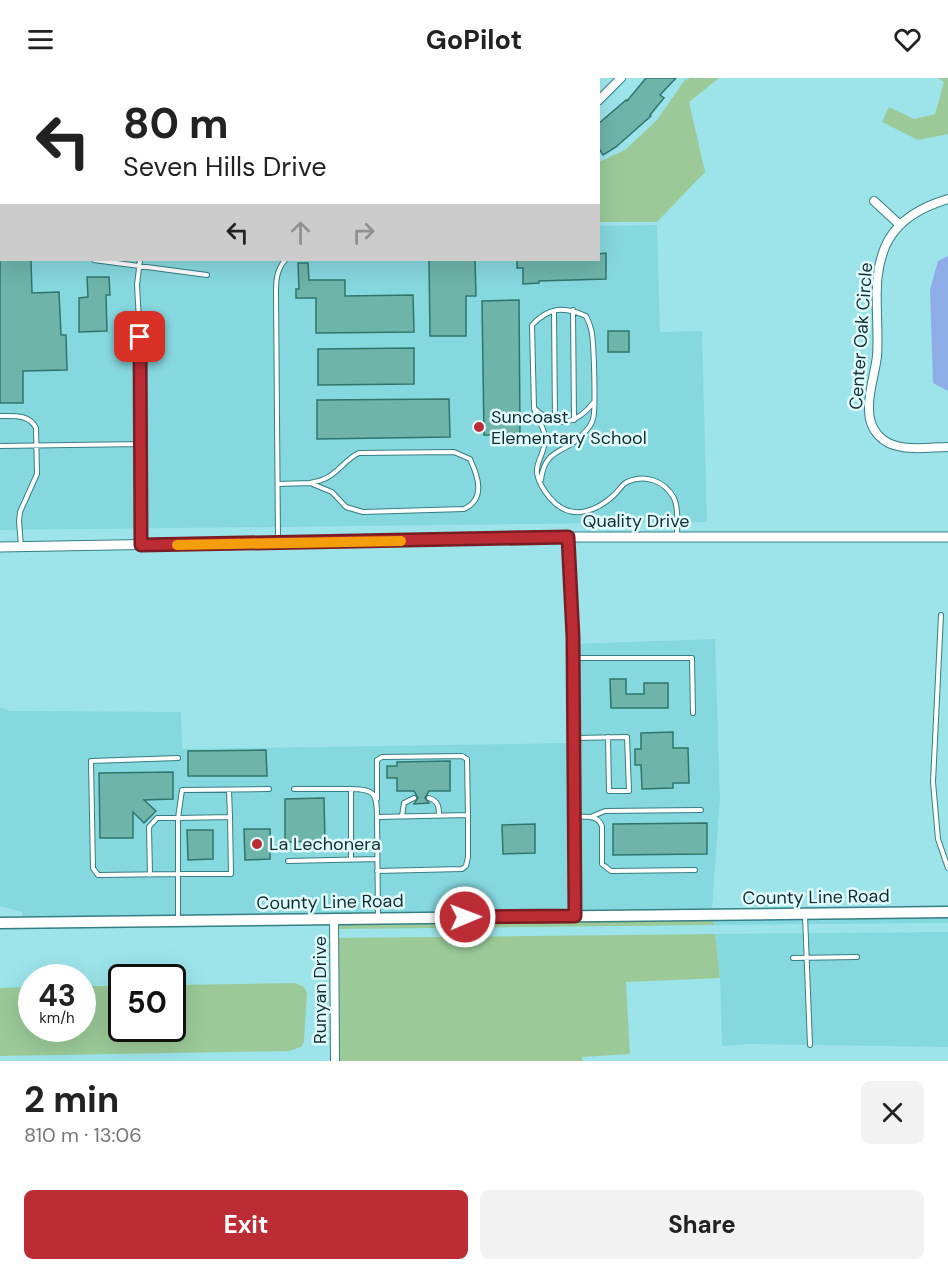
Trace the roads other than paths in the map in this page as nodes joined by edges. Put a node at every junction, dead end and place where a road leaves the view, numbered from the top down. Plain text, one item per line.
1 (621, 78) edge
2 (600, 99) edge
3 (948, 199) edge
4 (874, 201) dead end
5 (900, 225) junction
6 (100, 261) edge
7 (140, 261) edge
8 (284, 261) edge
9 (139, 267) junction
10 (207, 275) dead end
11 (554, 310) junction
12 (573, 310) junction
13 (594, 402) junction
14 (534, 408) junction
15 (0, 416) edge
16 (574, 420) junction
17 (555, 421) junction
18 (141, 444) junction
19 (0, 446) edge
20 (37, 446) junction
21 (948, 447) edge
22 (541, 480) junction
23 (310, 483) junction
24 (278, 484) junction
25 (568, 537) junction
26 (948, 537) edge
27 (677, 538) junction
28 (278, 543) junction
29 (141, 545) junction
30 (21, 546) junction
31 (0, 547) edge
32 (941, 615) dead end
33 (573, 658) junction
34 (693, 713) dead end
35 (609, 737) junction
36 (574, 738) junction
37 (178, 758) dead end
38 (269, 789) dead end
39 (294, 789) dead end
40 (351, 789) junction
41 (229, 790) junction
42 (414, 798) dead end
43 (429, 798) dead end
44 (377, 799) junction
45 (701, 810) dead end
46 (440, 815) junction
47 (468, 815) junction
48 (402, 816) junction
49 (593, 816) junction
50 (230, 817) junction
51 (377, 817) junction
52 (574, 817) junction
53 (178, 818) junction
54 (377, 859) junction
55 (351, 860) junction
56 (288, 861) dead end
57 (948, 867) edge
58 (695, 870) dead end
59 (377, 871) junction
60 (150, 874) junction
61 (178, 874) junction
62 (948, 912) edge
63 (805, 914) junction
64 (575, 916) junction
65 (334, 918) junction
66 (378, 918) junction
67 (178, 921) junction
68 (0, 923) edge
69 (807, 957) junction
70 (857, 957) dead end
71 (793, 958) dead end
72 (810, 1045) dead end
73 (335, 1061) edge

1 - 2 street
3 - 5 street, Center Oak Circle
4 - 5 street
5 - 21 street, Center Oak Circle
6 - 9 lane
7 - 9 lane
8 - 24 lane
9 - 10 lane
9 - 18 lane
11 - 12 lane
11 - 14 lane
11 - 17 lane
12 - 13 lane
12 - 16 lane
13 - 16 lane
13 - 22 lane
14 - 17 lane
14 - 22 lane
15 - 20 lane
16 - 17 lane
18 - 20 lane
18 - 29 lane
19 - 20 lane
20 - 30 lane
22 - 27 lane
23 - 23 lane
23 - 24 lane
24 - 28 lane
25 - 27 street, Quality Drive
25 - 28 street, Quality Drive
25 - 33 street
26 - 27 street, Quality Drive
28 - 29 street, Quality Drive
29 - 30 street, Quality Drive
30 - 31 street, Quality Drive
32 - 57 lane
33 - 34 lane
33 - 36 street
35 - 35 lane
35 - 36 lane
36 - 52 street
37 - 60 lane
38 - 41 lane
39 - 40 lane
40 - 44 lane
40 - 55 lane
41 - 50 lane
41 - 53 lane
42 - 48 lane
43 - 46 lane
44 - 47 lane
44 - 51 lane
45 - 49 lane
46 - 47 lane
46 - 48 lane
47 - 59 lane
48 - 51 lane
49 - 52 lane
49 - 58 lane
50 - 53 lane
50 - 61 lane
51 - 54 lane
52 - 64 street
53 - 60 lane
53 - 61 lane
54 - 55 lane
54 - 59 lane
55 - 56 lane
59 - 66 lane
60 - 61 lane
61 - 67 lane
62 - 63 main road, County Line Road
63 - 64 main road, County Line Road
63 - 69 lane
64 - 66 main road, County Line Road
65 - 66 main road, County Line Road
65 - 67 main road, County Line Road
65 - 73 street, Runyan Drive
67 - 68 main road, County Line Road
69 - 70 lane
69 - 71 lane
69 - 72 lane

